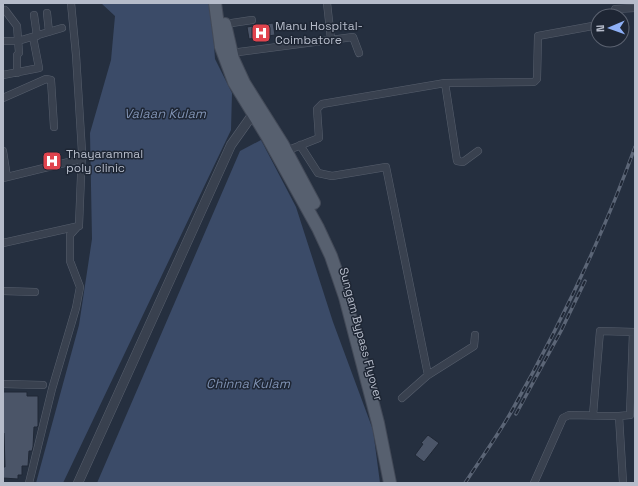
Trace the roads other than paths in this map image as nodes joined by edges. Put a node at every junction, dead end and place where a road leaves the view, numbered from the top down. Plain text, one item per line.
1 (71, 3) edge
2 (215, 3) edge
3 (222, 3) edge
4 (328, 3) edge
5 (4, 8) edge
6 (47, 12) dead end
7 (34, 15) dead end
8 (252, 20) dead end
9 (225, 24) junction
10 (590, 26) edge
11 (62, 28) dead end
12 (50, 32) junction
13 (35, 36) junction
14 (331, 39) junction
15 (3, 41) edge
16 (18, 41) junction
17 (232, 53) junction
18 (359, 53) dead end
19 (16, 73) junction
20 (3, 75) edge
21 (445, 83) junction
22 (3, 98) edge
23 (256, 111) junction
24 (54, 127) dead end
25 (300, 145) junction
26 (3, 151) edge
27 (286, 151) junction
28 (478, 151) dead end
29 (81, 159) junction
30 (5, 178) edge
31 (79, 226) junction
32 (3, 243) edge
33 (335, 255) junction
34 (3, 291) edge
35 (35, 292) dead end
36 (634, 332) edge
37 (475, 335) dead end
38 (428, 375) junction
39 (3, 384) edge
40 (43, 385) dead end
41 (402, 398) dead end
42 (593, 415) junction
43 (632, 415) edge
44 (619, 416) junction
45 (29, 483) edge
46 (78, 483) edge
47 (390, 483) edge
48 (397, 483) edge
49 (534, 483) edge
50 (623, 483) edge

1 - 29 street
2 - 23 main road
3 - 9 main road
4 - 14 street
5 - 16 street
6 - 12 street
7 - 13 street
8 - 9 street
9 - 17 main road
10 - 21 street
11 - 12 street
12 - 13 street
13 - 16 street
13 - 19 street
14 - 17 street
14 - 18 street
15 - 16 street
16 - 19 street
17 - 23 main road
19 - 20 street
21 - 25 street
21 - 28 street
22 - 24 street
23 - 27 main road, Sungam Bypass Flyover
23 - 33 main road, Sungam Bypass Flyover
23 - 46 street
25 - 27 street
25 - 38 street
26 - 30 street
27 - 33 main road, Sungam Bypass Flyover
29 - 30 street
29 - 31 street
31 - 32 street
31 - 45 street
33 - 47 main road, Sungam Bypass Flyover
33 - 48 main road, Sungam Bypass Flyover
34 - 35 street
36 - 42 street
36 - 43 street
37 - 38 street
38 - 41 street
39 - 40 street
42 - 44 street
42 - 49 street
43 - 44 street
44 - 50 street

